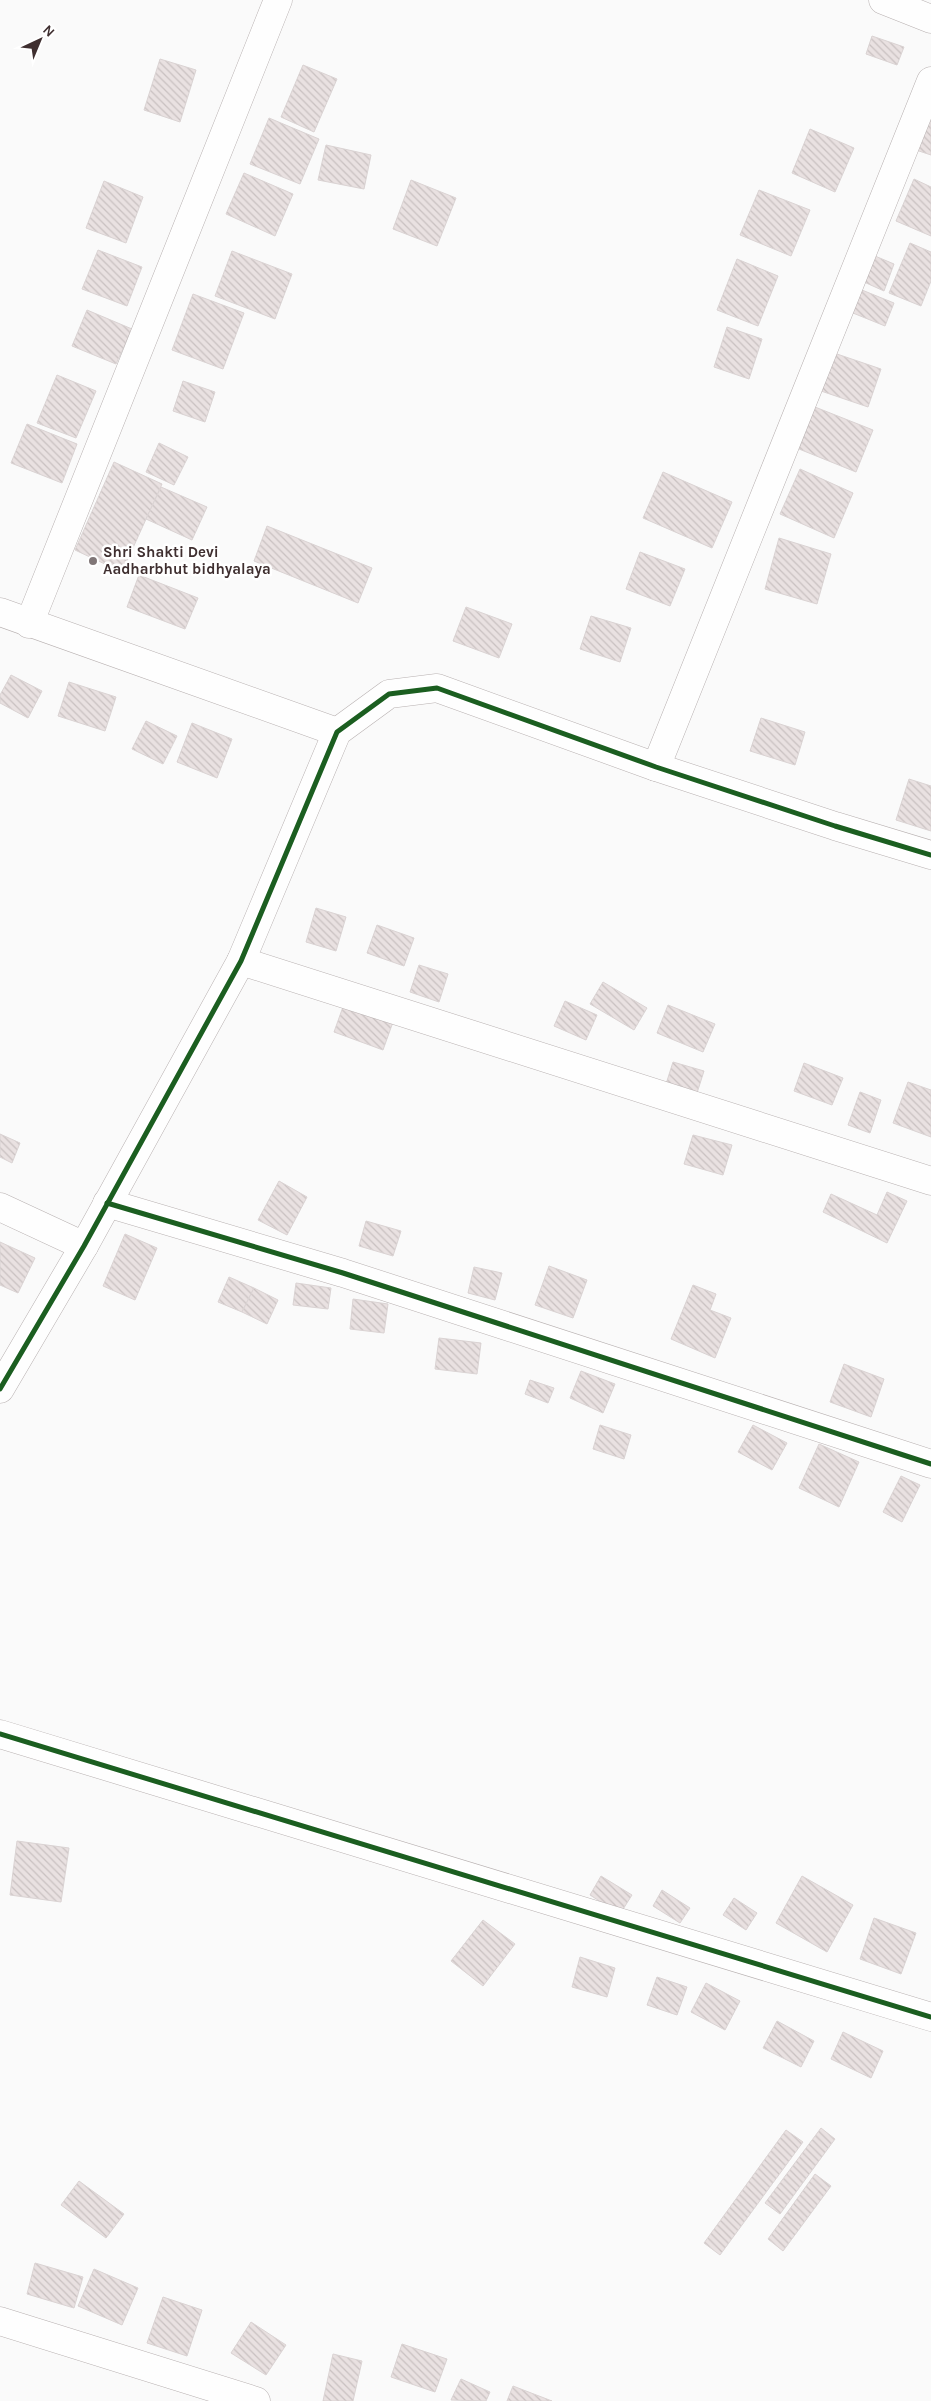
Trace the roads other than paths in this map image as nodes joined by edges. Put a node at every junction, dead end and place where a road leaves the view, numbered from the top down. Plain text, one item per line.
1 (278, 0) edge
2 (883, 0) edge
3 (931, 19) edge
4 (931, 81) edge
5 (0, 612) edge
6 (28, 624) junction
7 (338, 732) junction
8 (656, 767) junction
9 (931, 855) edge
10 (241, 961) junction
11 (931, 1181) edge
12 (107, 1203) junction
13 (0, 1207) edge
14 (84, 1246) junction
15 (0, 1389) edge
16 (931, 1464) edge
17 (0, 1734) edge
18 (931, 2017) edge
19 (0, 2321) edge
20 (256, 2401) edge

1 - 6 street
2 - 3 street
4 - 8 street
5 - 6 street
6 - 7 street
7 - 8 street
7 - 10 street
8 - 9 street
10 - 11 street
10 - 12 street
12 - 14 street
12 - 16 street
13 - 14 street
14 - 15 street
17 - 18 street
19 - 20 street

